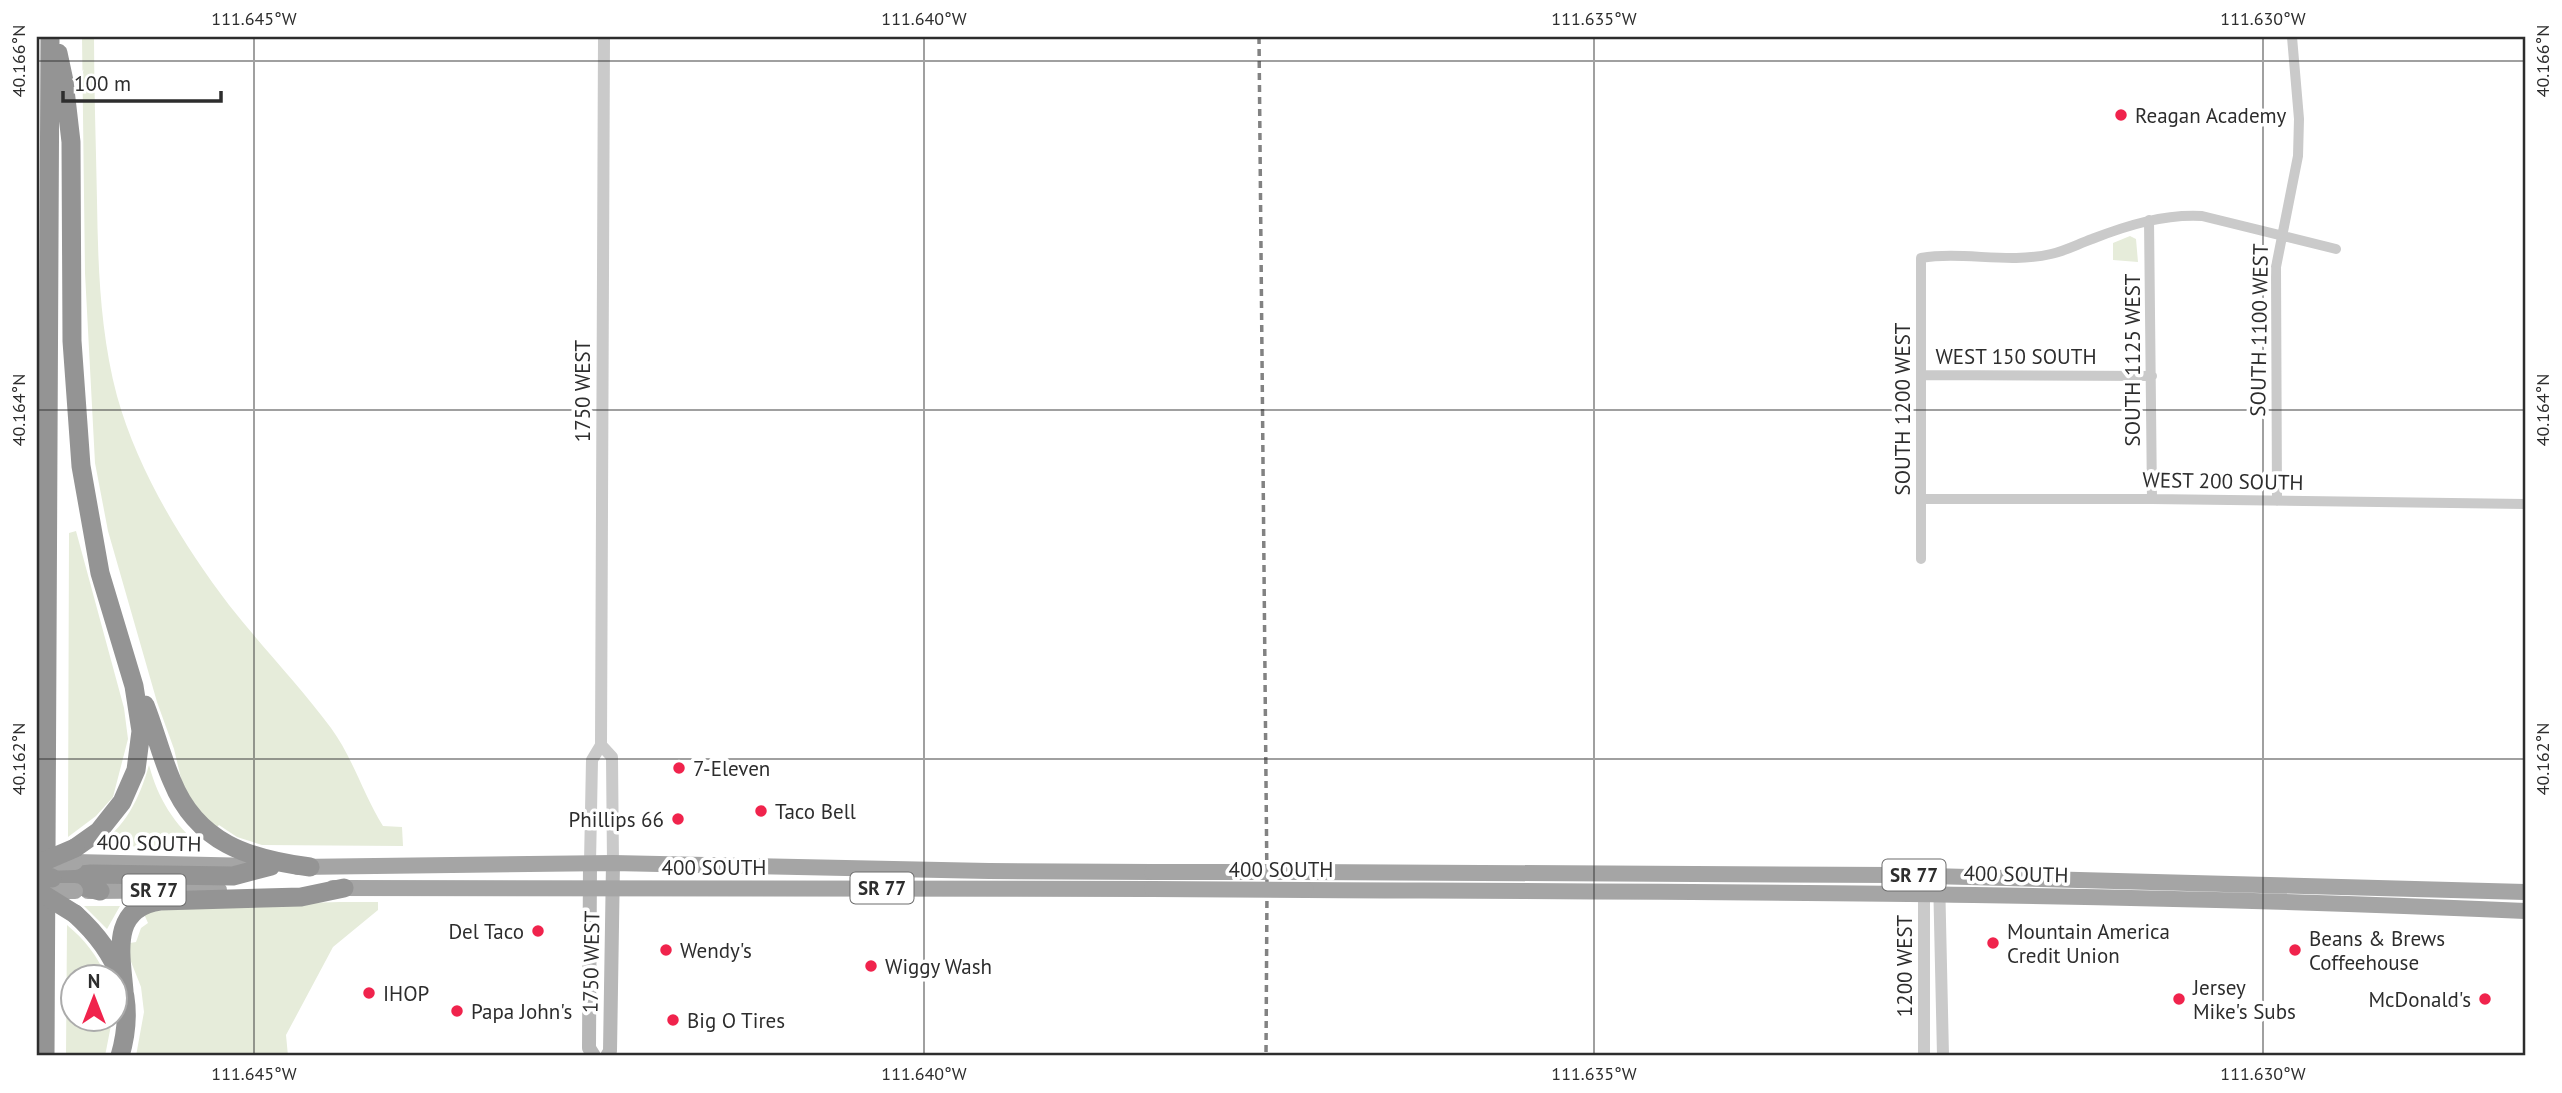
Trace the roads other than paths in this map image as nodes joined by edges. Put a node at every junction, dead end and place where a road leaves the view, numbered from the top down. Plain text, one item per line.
1 (51, 37) edge
2 (604, 37) edge
3 (2292, 37) edge
4 (2148, 220) junction
5 (2280, 235) junction
6 (2336, 248) dead end
7 (1922, 375) junction
8 (2152, 376) junction
9 (1921, 499) junction
10 (2152, 499) junction
11 (2277, 501) junction
12 (2525, 504) edge
13 (1921, 559) dead end
14 (134, 686) junction
15 (601, 746) junction
16 (590, 863) junction
17 (613, 863) junction
18 (271, 866) joint
19 (310, 867) junction
20 (75, 872) junction
21 (1931, 876) junction
22 (39, 877) edge
23 (344, 888) junction
24 (589, 888) junction
25 (612, 888) junction
26 (100, 891) joint
27 (2525, 892) edge
28 (1931, 893) junction
29 (2525, 911) edge
30 (114, 964) edge
31 (123, 964) edge
32 (124, 1034) edge
33 (45, 1056) edge
34 (120, 1056) edge
35 (594, 1056) edge
36 (607, 1056) edge
37 (1924, 1056) edge
38 (1943, 1056) edge

1 - 14 highway
1 - 33 highway
2 - 15 street, 1750 WEST
3 - 5 street, SOUTH 1100 WEST
4 - 5 street
4 - 7 street, SOUTH 1200 WEST
4 - 8 street, SOUTH 1125 WEST
5 - 6 street
5 - 11 street, SOUTH 1100 WEST
7 - 8 street, WEST 150 SOUTH
7 - 9 street, SOUTH 1200 WEST
8 - 10 street, SOUTH 1125 WEST
9 - 10 street, WEST 200 SOUTH
9 - 13 street, SOUTH 1200 WEST
10 - 11 street, WEST 200 SOUTH
11 - 12 street, WEST 200 SOUTH
14 - 19 highway
14 - 20 highway
15 - 16 street, 1750 WEST
15 - 17 street, 1750 WEST
16 - 17 main road, 400 SOUTH / SR 77
16 - 19 main road, 400 SOUTH / SR 77
16 - 24 main road, 1750 WEST
17 - 21 main road, 400 SOUTH / SR 77, bridge
17 - 25 main road, 1750 WEST
18 - 19 main road, 400 SOUTH / SR 77
18 - 20 highway
20 - 22 highway
20 - 22 highway, bridge
20 - 26 highway
21 - 27 main road, 400 SOUTH / SR 77
21 - 28 street, 1200 WEST
22 - 30 highway, bridge
23 - 24 main road, 400 SOUTH / SR 77
23 - 26 main road, 400 SOUTH / SR 77
23 - 31 highway
24 - 25 main road, 400 SOUTH / SR 77
24 - 35 main road, 1750 WEST
25 - 28 main road, 400 SOUTH / SR 77, bridge
25 - 36 main road, 1750 WEST
28 - 29 main road, 400 SOUTH / SR 77
28 - 37 street, 1200 WEST
28 - 38 street, 1200 WEST
32 - 34 highway

